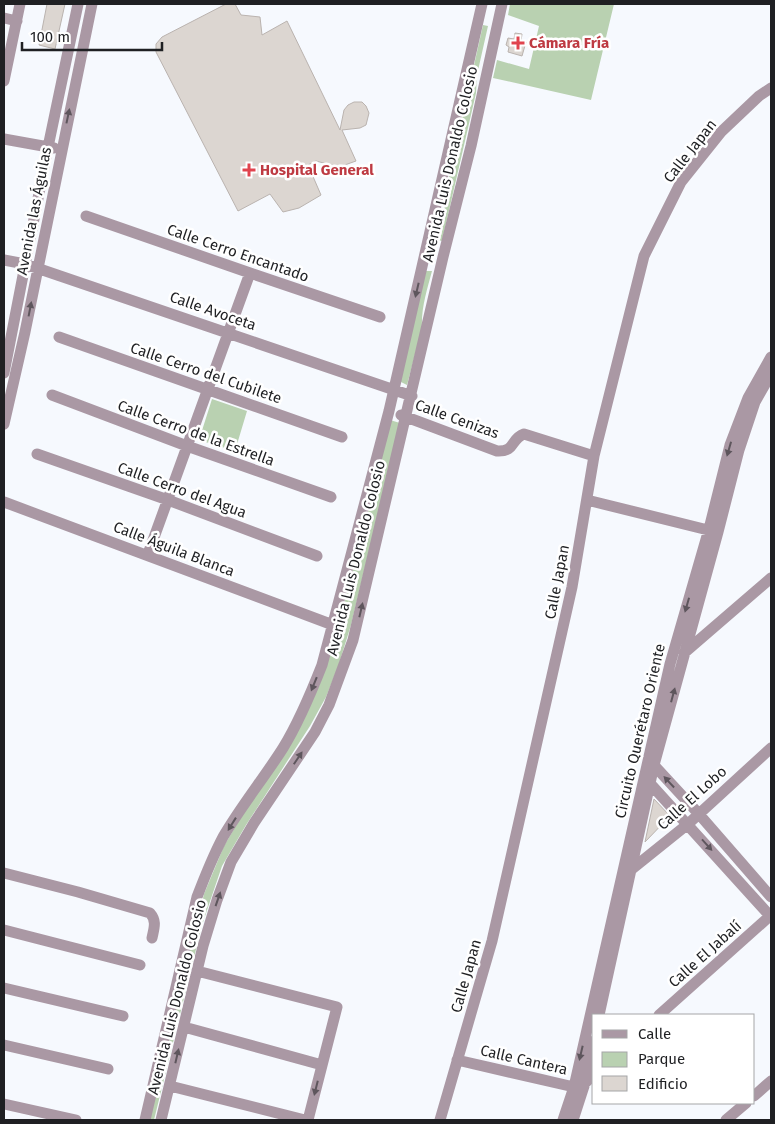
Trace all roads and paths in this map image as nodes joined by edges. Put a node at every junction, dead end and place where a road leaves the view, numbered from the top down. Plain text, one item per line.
1 (20, 4) edge
2 (78, 4) edge
3 (92, 4) edge
4 (482, 4) edge
5 (502, 4) edge
6 (4, 18) edge
7 (17, 21) junction
8 (4, 81) edge
9 (771, 88) edge
10 (4, 139) edge
11 (48, 147) junction
12 (61, 150) junction
13 (86, 216) dead end
14 (4, 260) edge
15 (25, 264) junction
16 (38, 268) junction
17 (250, 274) junction
18 (380, 316) dead end
19 (8, 328) edge
20 (25, 332) junction
21 (230, 332) junction
22 (59, 337) dead end
23 (771, 357) edge
24 (4, 373) edge
25 (771, 374) edge
26 (394, 388) junction
27 (207, 389) junction
28 (8, 390) edge
29 (52, 395) dead end
30 (412, 396) junction
31 (751, 400) junction
32 (389, 411) junction
33 (406, 417) junction
34 (4, 424) edge
35 (342, 437) dead end
36 (187, 446) junction
37 (37, 454) dead end
38 (594, 456) junction
39 (331, 497) dead end
40 (168, 500) junction
41 (593, 501) junction
42 (4, 502) edge
43 (714, 531) junction
44 (148, 554) junction
45 (317, 556) dead end
46 (771, 578) edge
47 (334, 625) junction
48 (684, 653) junction
49 (670, 664) junction
50 (771, 748) edge
51 (651, 762) junction
52 (647, 780) junction
53 (698, 813) junction
54 (688, 824) junction
55 (632, 869) junction
56 (4, 873) edge
57 (771, 897) edge
58 (771, 916) edge
59 (4, 930) edge
60 (152, 938) dead end
61 (140, 965) dead end
62 (197, 970) junction
63 (4, 988) edge
64 (595, 1014) edge
65 (600, 1014) edge
66 (660, 1014) edge
67 (123, 1016) dead end
68 (592, 1026) edge
69 (184, 1027) junction
70 (4, 1045) edge
71 (592, 1047) edge
72 (457, 1060) junction
73 (322, 1065) junction
74 (108, 1069) dead end
75 (592, 1075) edge
76 (771, 1081) edge
77 (579, 1084) junction
78 (170, 1086) junction
79 (755, 1095) edge
80 (4, 1104) edge
81 (745, 1104) edge
82 (76, 1120) edge
83 (145, 1120) edge
84 (161, 1120) edge
85 (306, 1120) edge
86 (440, 1120) edge
87 (563, 1120) edge
88 (573, 1120) edge
89 (726, 1120) edge

1 - 7 street
2 - 11 street, Avenida las Águilas
12 -> 3 street, Avenida las Águilas
4 -> 26 street, Avenida Luis Donaldo Colosio
5 - 30 street, Avenida Luis Donaldo Colosio
6 - 7 street
7 - 8 street
9 - 38 street, Calle Japan
10 - 11 street
11 - 12 street
11 - 15 street, Avenida las Águilas
12 - 16 street, Avenida las Águilas
13 - 17 street, Calle Cerro Encantado
14 - 15 street, Calle Avoceta
15 - 16 street, Calle Avoceta
15 - 19 street, Avenida las Águilas
20 -> 16 street, Avenida las Águilas
16 - 21 street, Calle Avoceta
17 - 18 street, Calle Cerro Encantado
17 - 21 street
19 - 20 street
19 - 24 street, Avenida las Águilas
20 - 28 street, Avenida las Águilas
21 - 26 street, Calle Avoceta
21 - 27 street
22 - 27 street, Calle Cerro del Cubilete
23 - 31 street, Circuito Querétaro Oriente
25 - 31 street, Circuito Querétaro Oriente
26 - 30 street, Calle Avoceta
26 - 32 street, Avenida Luis Donaldo Colosio
27 - 35 street, Calle Cerro del Cubilete
27 - 36 street
28 - 34 street, Avenida las Águilas
29 - 36 street, Calle Cerro de la Estrella
30 - 33 street, Avenida Luis Donaldo Colosio
31 - 43 street, Circuito Querétaro Oriente
32 - 33 street, Calle Cenizas
32 - 47 street, Avenida Luis Donaldo Colosio
33 - 38 street, Calle Cenizas
62 -> 33 street, Avenida Luis Donaldo Colosio
36 - 39 street, Calle Cerro de la Estrella
36 - 40 street
37 - 40 street, Calle Cerro del Agua
38 - 41 street, Calle Japan
40 - 44 street
40 - 45 street, Calle Cerro del Agua
41 - 43 street
41 - 72 street, Calle Japan
42 - 44 street, Calle Águila Blanca
43 - 48 street, Circuito Querétaro Oriente
43 -> 49 street, Circuito Querétaro Oriente
44 - 47 street, Calle Águila Blanca
46 - 48 street
47 -> 83 street, Avenida Luis Donaldo Colosio
48 - 49 street
51 -> 48 street, Circuito Querétaro Oriente
49 - 51 street, Circuito Querétaro Oriente
50 - 53 street, Calle El Lobo
51 - 52 street, Circuito Querétaro Oriente
53 -> 51 street
52 - 54 street
52 - 55 street, Circuito Querétaro Oriente
52 -> 64 street, Circuito Querétaro Oriente
53 - 54 street, Calle El Lobo
53 - 57 street
54 - 55 street, Calle El Lobo
54 -> 58 street
55 - 65 street, Circuito Querétaro Oriente
56 - 60 street
58 - 66 street, Calle El Jabalí
59 - 61 street
62 - 69 street, Avenida Luis Donaldo Colosio
62 - 73 street
63 - 67 street
68 -> 77 street, Circuito Querétaro Oriente
69 - 73 street
78 -> 69 street, Avenida Luis Donaldo Colosio
70 - 74 street
71 - 77 street, Circuito Querétaro Oriente
72 - 77 street, Calle Cantera
72 - 86 street, Calle Japan
73 -> 85 street
75 - 77 street
76 - 79 street
77 - 87 street, Circuito Querétaro Oriente
77 - 88 street, Circuito Querétaro Oriente
78 - 84 street, Avenida Luis Donaldo Colosio
78 - 85 street
80 - 82 street
81 - 89 street

